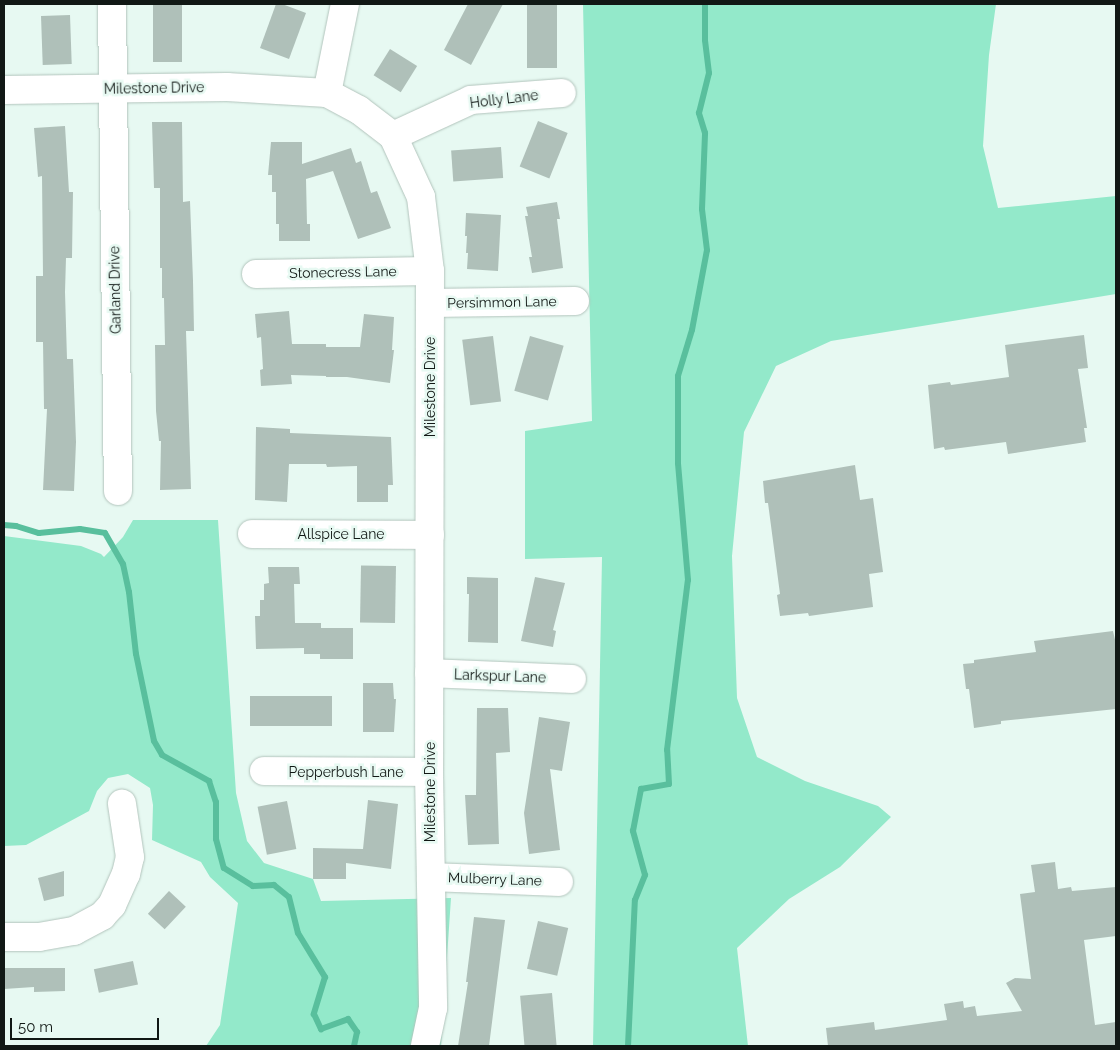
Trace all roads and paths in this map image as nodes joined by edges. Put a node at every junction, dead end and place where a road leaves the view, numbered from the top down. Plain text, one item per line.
1 (112, 4) edge
2 (345, 4) edge
3 (111, 89) junction
4 (4, 90) edge
5 (327, 93) junction
6 (562, 93) dead end
7 (393, 136) junction
8 (430, 270) junction
9 (256, 274) dead end
10 (574, 301) dead end
11 (430, 303) junction
12 (118, 491) dead end
13 (252, 534) dead end
14 (430, 535) junction
15 (429, 673) junction
16 (572, 679) dead end
17 (264, 771) dead end
18 (429, 772) junction
19 (122, 804) dead end
20 (430, 877) junction
21 (559, 882) dead end
22 (4, 937) edge
23 (425, 1046) edge

1 - 3 street, Garland Drive
2 - 5 street
3 - 4 street, Milestone Drive
3 - 5 street, Milestone Drive
3 - 12 street, Garland Drive
5 - 7 street, Milestone Drive
6 - 7 street, Holly Lane
7 - 8 street, Milestone Drive
8 - 9 street, Stonecress Lane
8 - 11 street, Milestone Drive
10 - 11 street, Persimmon Lane
11 - 14 street, Milestone Drive
13 - 14 street, Allspice Lane
14 - 15 street, Milestone Drive
15 - 16 street, Larkspur Lane
15 - 18 street, Milestone Drive
17 - 18 street, Pepperbush Lane
18 - 20 street, Milestone Drive
19 - 22 street
20 - 21 street, Mulberry Lane
20 - 23 street, Milestone Drive

